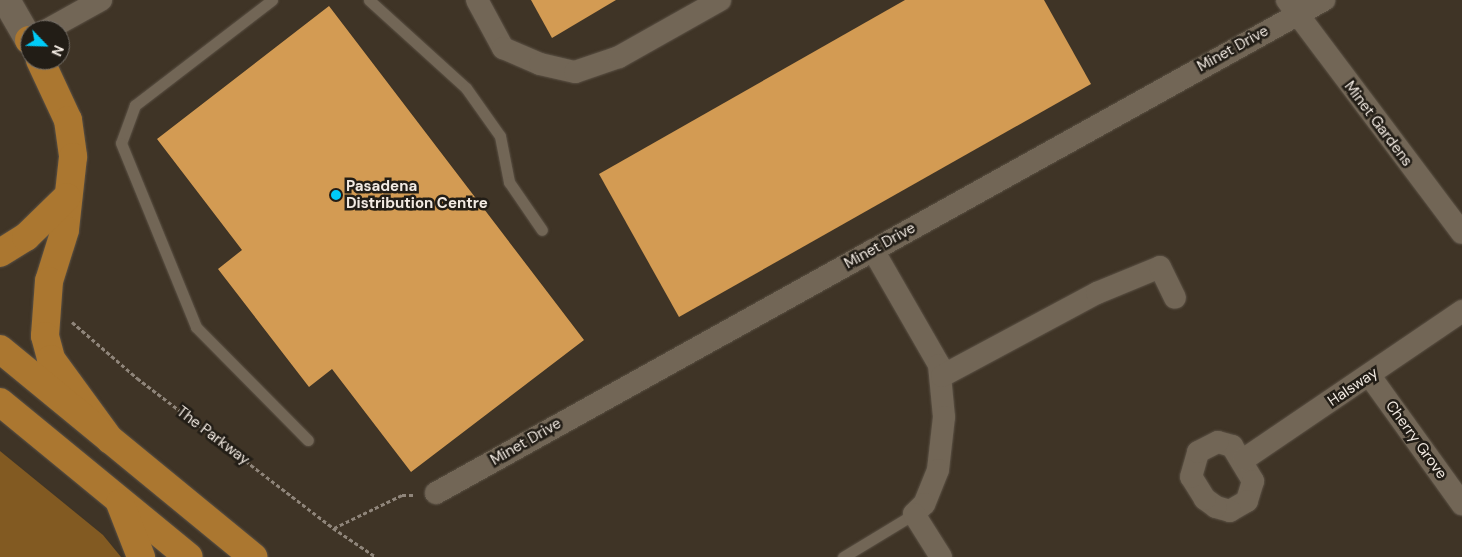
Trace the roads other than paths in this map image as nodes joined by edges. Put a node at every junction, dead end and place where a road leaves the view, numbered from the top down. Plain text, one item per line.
1 (6, 0) edge
2 (101, 0) edge
3 (272, 0) edge
4 (369, 0) edge
5 (477, 0) edge
6 (720, 0) edge
7 (1324, 0) edge
8 (1292, 7) edge
9 (20, 20) edge
10 (70, 20) edge
11 (47, 70) edge
12 (67, 198) junction
13 (542, 230) dead end
14 (1462, 233) edge
15 (873, 250) junction
16 (0, 253) edge
17 (1175, 298) dead end
18 (1462, 312) edge
19 (0, 349) edge
20 (942, 376) junction
21 (1370, 376) junction
22 (0, 402) edge
23 (110, 440) junction
24 (308, 440) dead end
25 (1243, 460) dead end
26 (436, 493) dead end
27 (118, 499) junction
28 (1462, 504) edge
29 (914, 514) junction
30 (141, 557) edge
31 (189, 557) edge
32 (253, 557) edge
33 (843, 557) edge
34 (941, 557) edge

1 - 9 street
2 - 10 street
3 - 24 lane
4 - 13 lane
5 - 6 street
7 - 8 street, Minet Drive
8 - 14 street, Minet Gardens
8 - 15 street, Minet Drive
11 - 12 highway
12 - 16 highway
12 - 23 highway
15 - 20 street
15 - 26 street, Minet Drive
17 - 20 street
18 - 21 street, Halsway
19 - 23 highway
20 - 29 street
21 - 25 street, Halsway
21 - 28 street, Cherry Grove
22 - 27 highway
23 - 32 highway
27 - 30 highway
27 - 31 highway
29 - 33 lane
29 - 34 street

